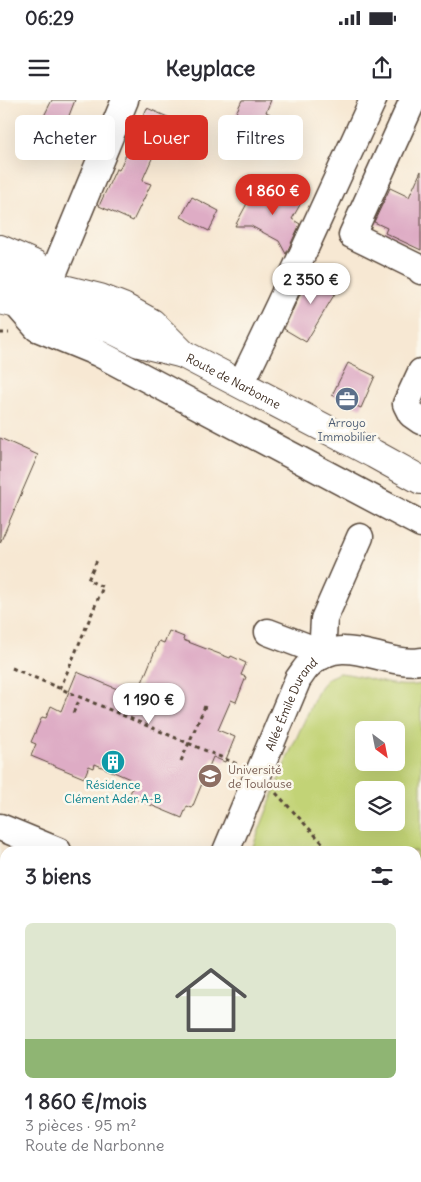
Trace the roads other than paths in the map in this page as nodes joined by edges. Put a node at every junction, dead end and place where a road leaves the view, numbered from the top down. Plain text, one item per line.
1 (125, 100) edge
2 (373, 100) edge
3 (413, 100) edge
4 (0, 249) edge
5 (421, 271) edge
6 (0, 273) edge
7 (49, 284) junction
8 (8, 302) edge
9 (69, 316) junction
10 (98, 354) junction
11 (183, 354) junction
12 (421, 372) edge
13 (241, 384) junction
14 (421, 421) edge
15 (421, 480) edge
16 (421, 524) edge
17 (360, 536) dead end
18 (268, 632) dead end
19 (322, 656) junction
20 (421, 661) edge
21 (0, 827) edge
22 (46, 846) edge
23 (228, 846) edge

1 - 7 street
2 - 13 street
3 - 5 street
4 - 7 main road
6 - 7 main road, Route de Narbonne
7 - 8 street
7 - 9 street
7 - 11 main road, Route de Narbonne
8 - 9 main road
8 - 10 street
9 - 10 street
9 - 11 main road
10 - 16 street
11 - 13 main road, Route de Narbonne
12 - 14 street
13 - 15 main road, Route de Narbonne
17 - 19 street
18 - 19 street
19 - 20 street, Allée Émile Durand
19 - 23 street, Allée Émile Durand
21 - 22 street

